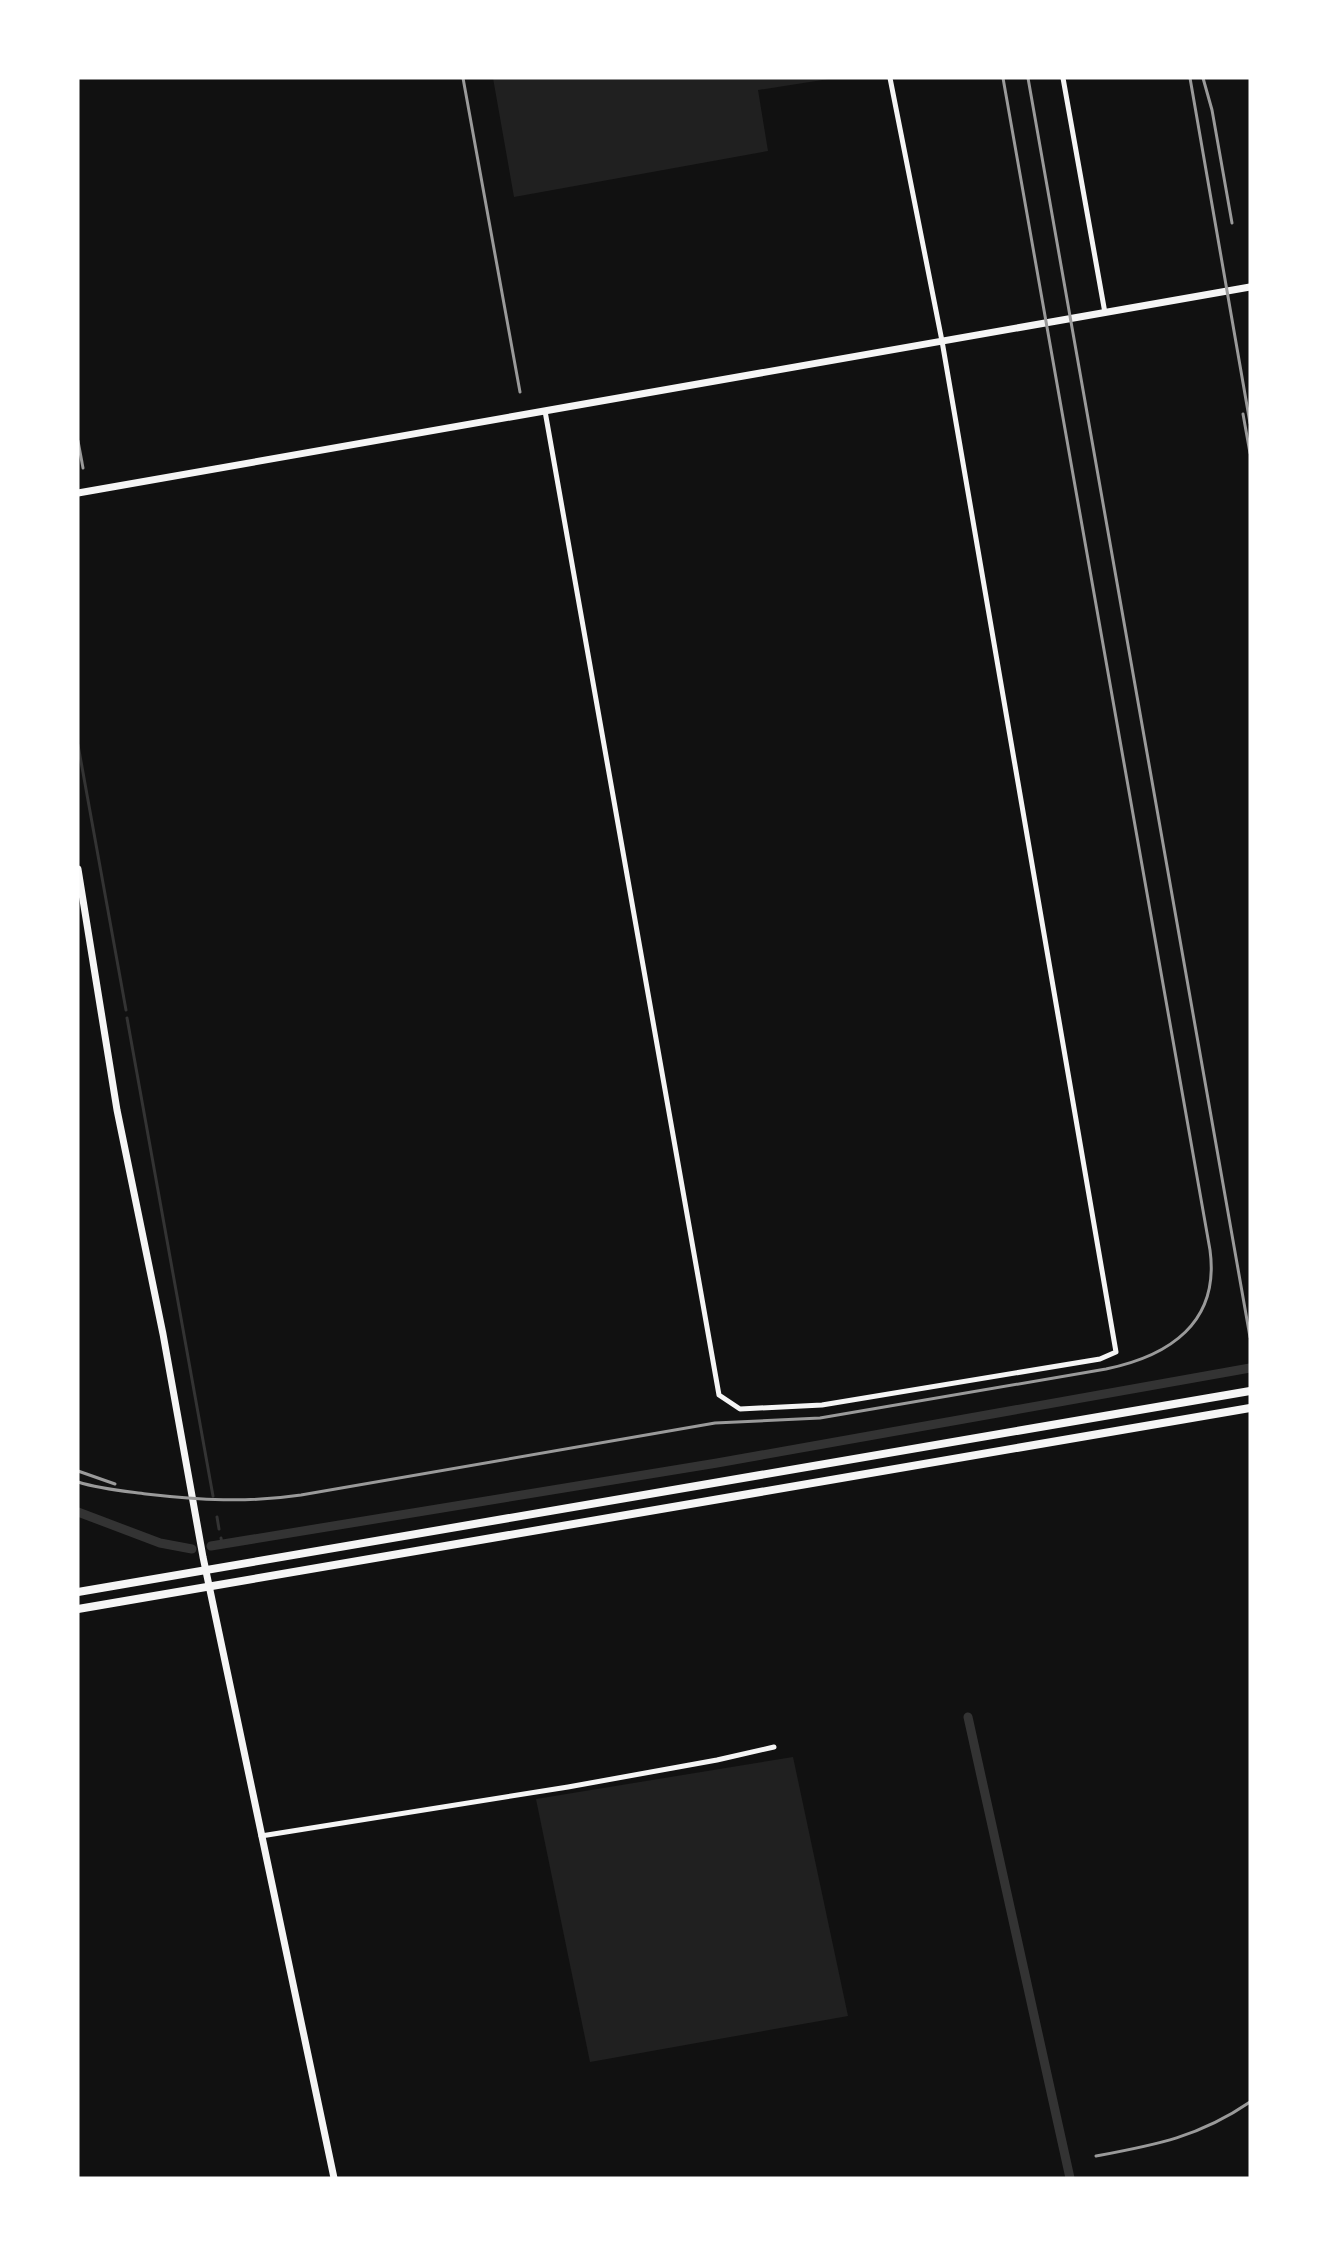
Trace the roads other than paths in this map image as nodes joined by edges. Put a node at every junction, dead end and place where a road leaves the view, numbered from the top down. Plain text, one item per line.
1 (890, 78) edge
2 (1063, 78) edge
3 (1250, 287) edge
4 (1105, 313) junction
5 (942, 341) junction
6 (545, 411) junction
7 (78, 493) edge
8 (78, 869) edge
9 (1250, 1391) edge
10 (1250, 1408) edge
11 (733, 1480) junction
12 (736, 1496) junction
13 (206, 1571) junction
14 (209, 1587) junction
15 (78, 1592) edge
16 (78, 1609) edge
17 (774, 1747) dead end
18 (261, 1836) junction
19 (334, 2178) edge

1 - 5 street
2 - 4 street
3 - 4 street
4 - 5 street
5 - 6 street
5 - 6 street
6 - 7 street
8 - 13 street
9 - 11 main road
10 - 12 main road
11 - 12 main road
11 - 13 main road
12 - 14 main road
13 - 14 street
13 - 15 main road
14 - 16 main road
14 - 18 street
17 - 18 street
18 - 19 street

